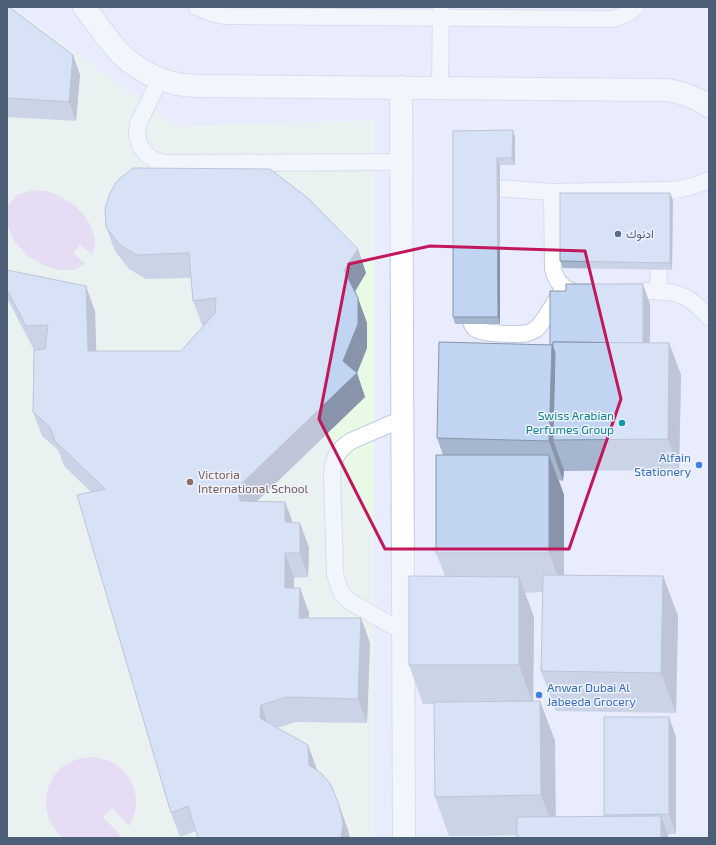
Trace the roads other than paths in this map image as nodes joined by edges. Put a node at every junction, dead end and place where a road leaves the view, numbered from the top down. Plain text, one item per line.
1 (84, 7) edge
2 (197, 7) edge
3 (636, 7) edge
4 (441, 12) edge
5 (160, 79) junction
6 (401, 87) junction
7 (440, 88) junction
8 (709, 106) edge
9 (401, 162) junction
10 (709, 180) edge
11 (552, 192) junction
12 (468, 198) edge
13 (661, 229) edge
14 (564, 288) junction
15 (469, 290) edge
16 (614, 292) edge
17 (658, 292) junction
18 (592, 293) edge
19 (709, 317) edge
20 (402, 419) junction
21 (403, 632) junction
22 (404, 838) edge

1 - 5 street
2 - 4 lane
3 - 4 lane
4 - 7 lane
5 - 6 street
5 - 9 lane
6 - 7 street
6 - 9 street
7 - 8 street
9 - 20 street
10 - 11 lane
11 - 12 lane
11 - 14 lane
13 - 17 lane
14 - 15 lane
14 - 18 lane
16 - 17 lane
17 - 19 lane
20 - 21 street
20 - 21 lane
21 - 22 street

